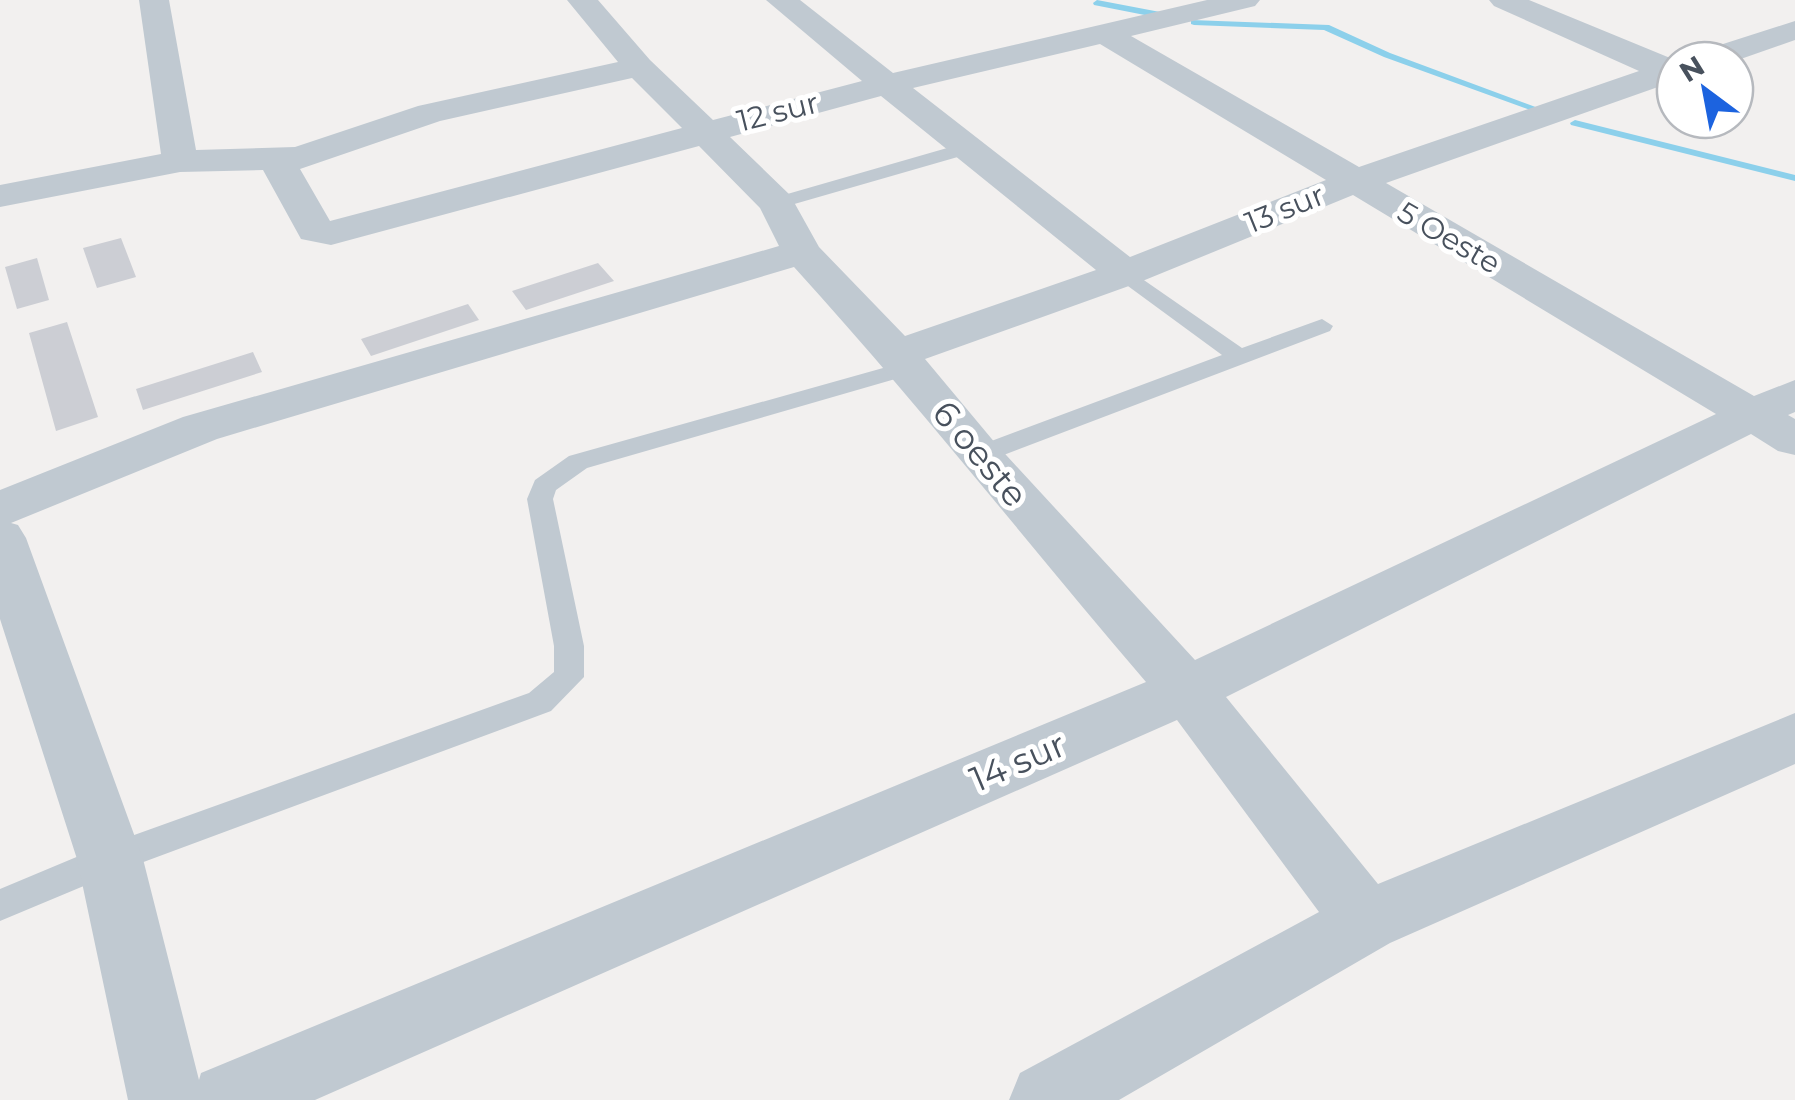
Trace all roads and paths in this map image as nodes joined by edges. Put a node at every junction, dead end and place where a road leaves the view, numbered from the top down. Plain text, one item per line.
1 (154, 0) edge
2 (582, 0) edge
3 (780, 0) edge
4 (1245, 0) edge
5 (1504, 0) edge
6 (1788, 0) edge
7 (1795, 2) edge
8 (1795, 30) edge
9 (1104, 33) junction
10 (1755, 43) edge
11 (1655, 64) edge
12 (639, 67) junction
13 (1655, 77) edge
14 (888, 84) junction
15 (703, 131) junction
16 (968, 148) junction
17 (180, 161) junction
18 (276, 161) junction
19 (1353, 182) junction
20 (0, 196) edge
21 (777, 202) junction
22 (802, 252) junction
23 (1125, 272) junction
24 (1322, 326) dead end
25 (1241, 358) junction
26 (903, 361) junction
27 (1773, 404) edge
28 (1795, 440) edge
29 (979, 455) junction
30 (0, 509) edge
31 (0, 538) edge
32 (1188, 690) junction
33 (1795, 737) edge
34 (110, 859) junction
35 (0, 905) edge
36 (1366, 921) junction
37 (166, 1100) edge
38 (228, 1100) edge
39 (1047, 1100) edge

1 - 17 street
2 - 12 street, 6 oeste
3 - 14 street
4 - 9 street, 12 sur
5 - 11 street
6 - 7 street
8 - 10 street
9 - 14 street, 12 sur
9 - 19 street, 5 Oeste
12 - 15 street, 6 oeste
12 - 18 street
13 - 19 street, 13 sur
14 - 15 street, 12 sur
14 - 16 street
15 - 18 street, 12 sur
15 - 21 street, 6 oeste
16 - 21 lane
16 - 23 street
17 - 18 street
17 - 20 street
19 - 23 street, 13 sur
19 - 27 street, 5 Oeste
21 - 22 street, 6 oeste
22 - 26 street, 6 oeste
22 - 30 street
23 - 25 lane
23 - 26 street, 13 sur
24 - 25 lane
25 - 29 lane
26 - 29 street, 6 oeste
26 - 34 lane
27 - 28 street, 5 Oeste
27 - 32 street, 14 sur
29 - 32 street, 6 oeste
31 - 34 street
32 - 36 street, 6 oeste
32 - 38 street, 14 sur
33 - 36 street
34 - 35 lane
34 - 37 street
36 - 39 street

